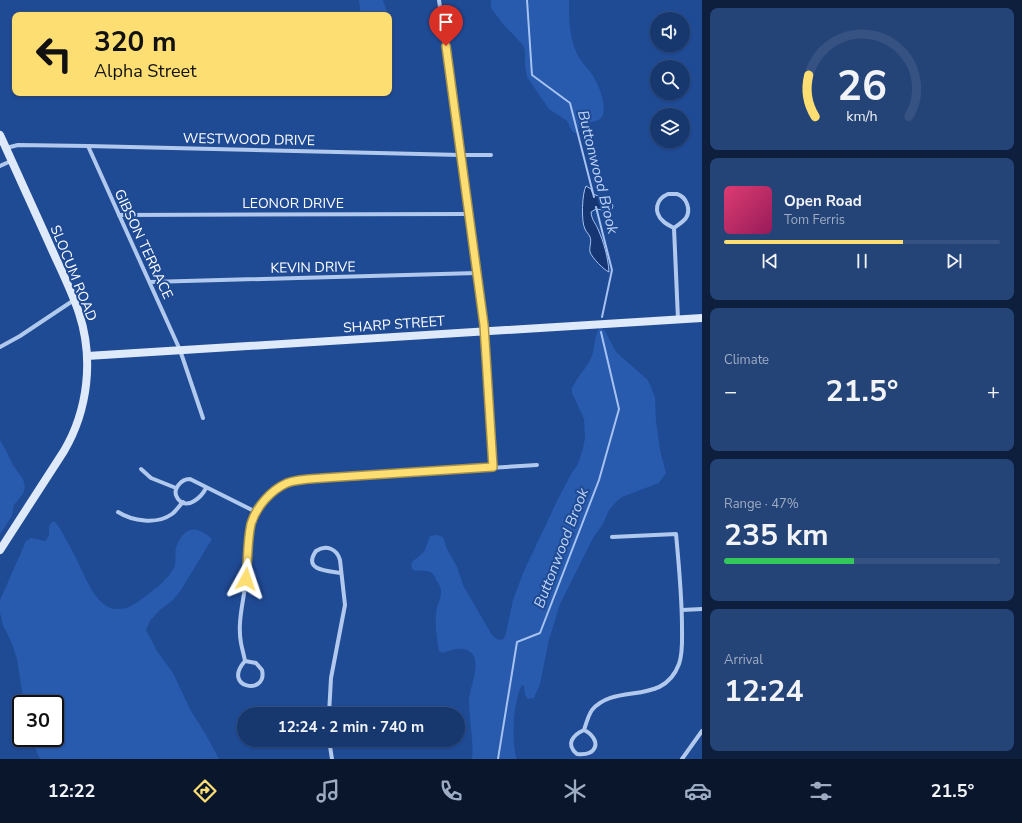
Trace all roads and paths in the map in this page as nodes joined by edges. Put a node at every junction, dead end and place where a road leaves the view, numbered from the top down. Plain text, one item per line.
1 (439, 0) edge
2 (0, 135) edge
3 (88, 146) junction
4 (6, 148) junction
5 (461, 155) junction
6 (492, 155) dead end
7 (11, 161) junction
8 (0, 166) edge
9 (468, 214) junction
10 (119, 215) junction
11 (674, 228) junction
12 (477, 273) junction
13 (150, 282) junction
14 (74, 300) junction
15 (702, 318) edge
16 (678, 319) junction
17 (484, 331) junction
18 (0, 347) edge
19 (180, 350) junction
20 (87, 356) junction
21 (203, 418) dead end
22 (537, 465) dead end
23 (493, 467) junction
24 (141, 469) dead end
25 (176, 488) junction
26 (206, 488) junction
27 (183, 502) junction
28 (118, 512) dead end
29 (256, 512) junction
30 (612, 537) dead end
31 (0, 550) edge
32 (341, 574) junction
33 (702, 609) edge
34 (682, 610) junction
35 (245, 661) junction
36 (329, 707) edge
37 (584, 730) junction
38 (702, 731) edge
39 (330, 747) edge
40 (332, 759) edge
41 (682, 759) edge

1 - 5 street
2 - 4 street, SLOCUM ROAD
3 - 4 street, WESTWOOD DRIVE
3 - 5 street, WESTWOOD DRIVE
3 - 10 street, GIBSON TERRACE
4 - 7 street, SLOCUM ROAD
5 - 6 street, WESTWOOD DRIVE
5 - 9 street
7 - 8 street
7 - 14 street, SLOCUM ROAD
9 - 10 street, LEONOR DRIVE
9 - 12 street
10 - 13 street, GIBSON TERRACE
11 - 11 street
11 - 16 street
12 - 13 street, KEVIN DRIVE
12 - 17 street
13 - 19 street, GIBSON TERRACE
14 - 18 street
14 - 20 street, SLOCUM ROAD
15 - 16 street, SHARP STREET
16 - 17 street, SHARP STREET
17 - 19 street, SHARP STREET
17 - 23 street
19 - 20 street, SHARP STREET
19 - 21 street, GIBSON TERRACE
20 - 31 street, SLOCUM ROAD
22 - 23 street
23 - 29 street
24 - 25 street
25 - 26 street
25 - 27 street
26 - 27 street
26 - 29 street
27 - 28 street
29 - 35 street
30 - 34 street
32 - 32 street
32 - 36 street
33 - 34 street
34 - 37 street
35 - 35 street
37 - 37 street
38 - 41 street
39 - 40 street

